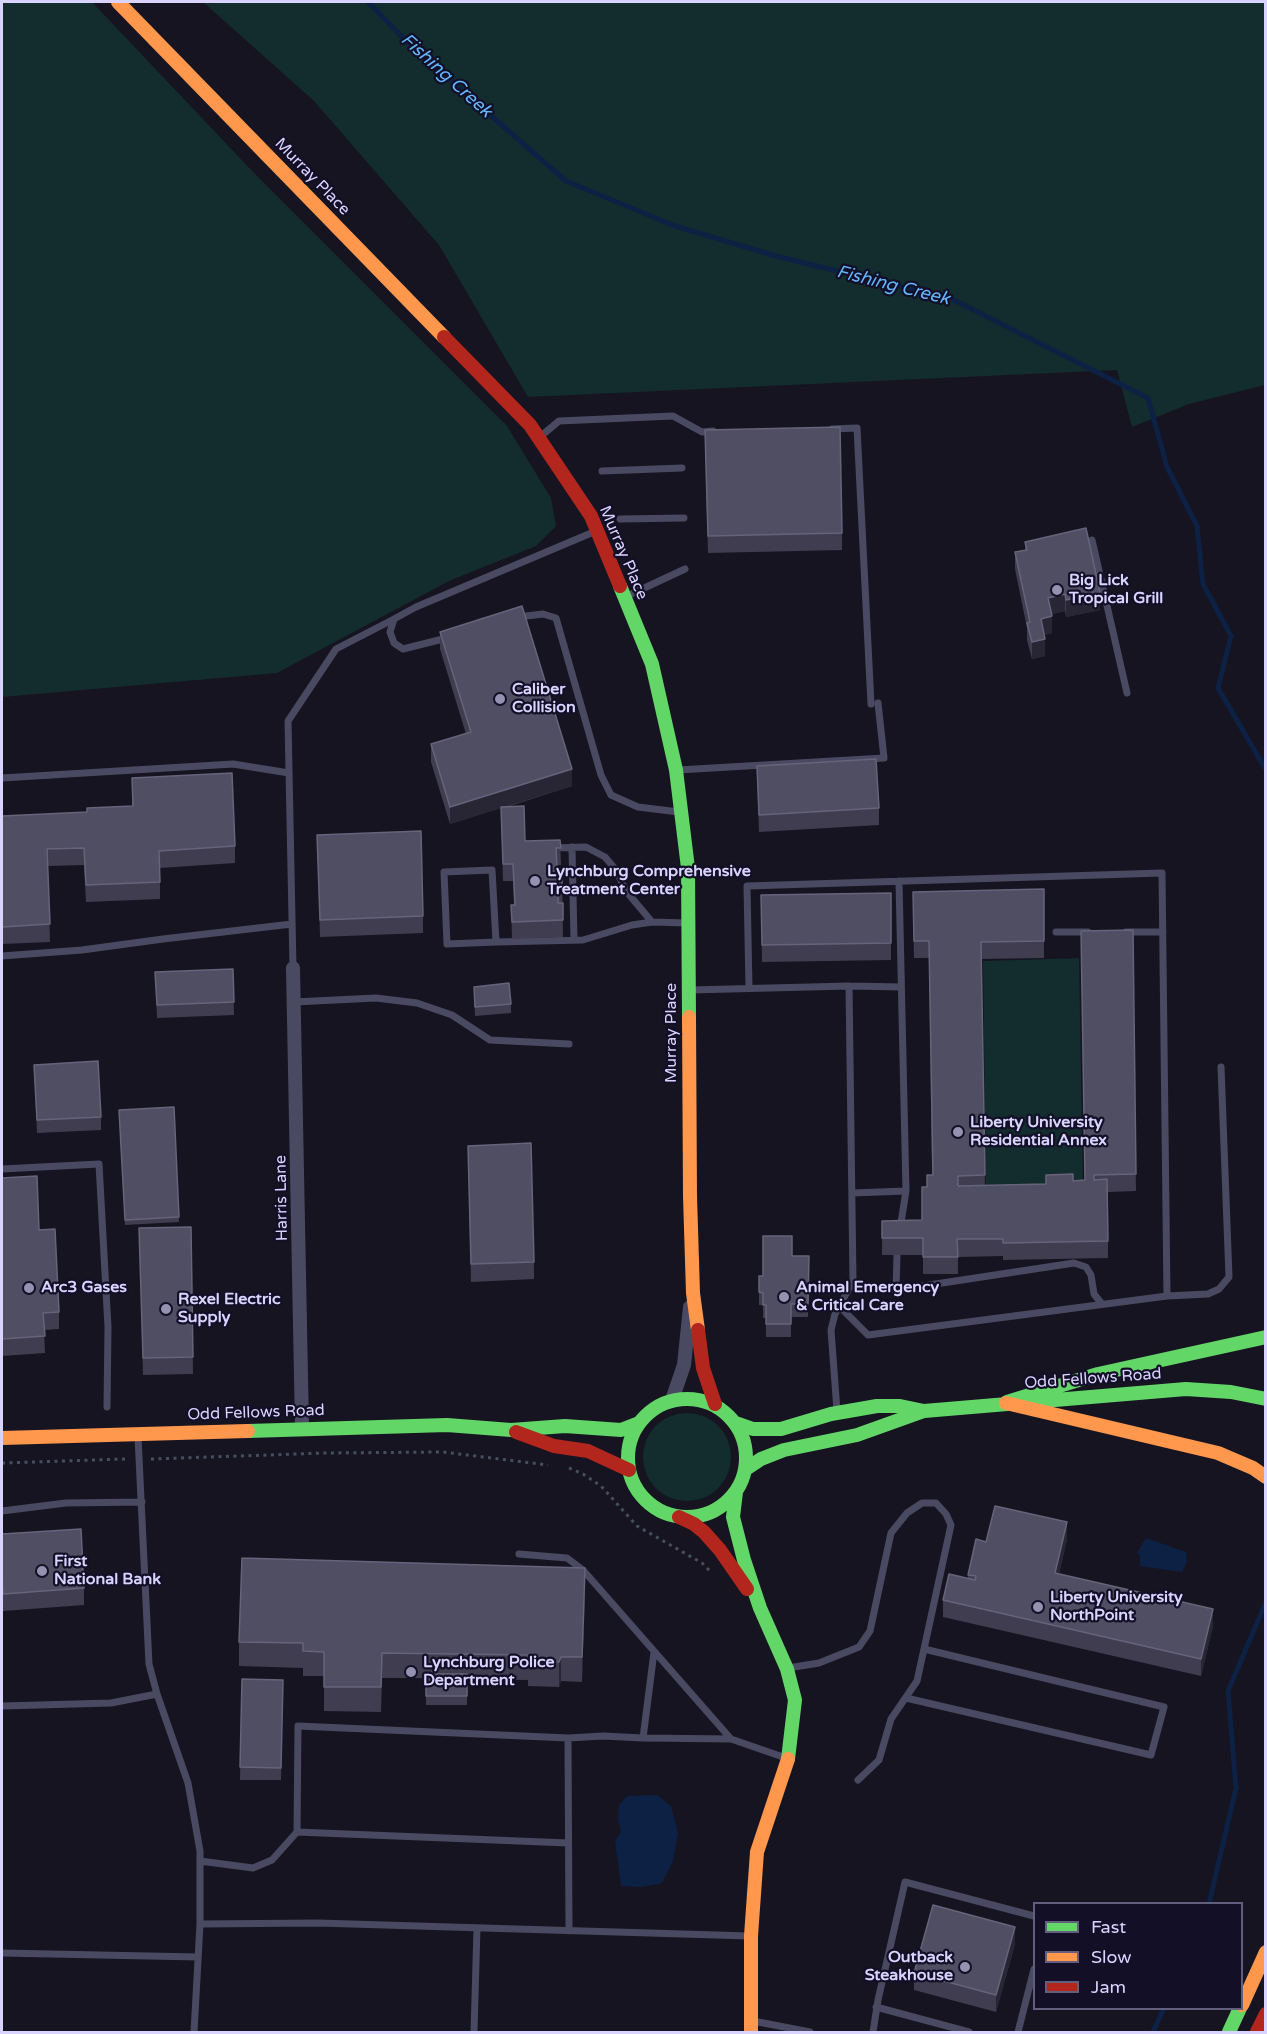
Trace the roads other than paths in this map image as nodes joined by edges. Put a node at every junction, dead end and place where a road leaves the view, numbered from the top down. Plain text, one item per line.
1 (118, 2) edge
2 (821, 429) edge
3 (726, 431) edge
4 (539, 438) junction
5 (682, 468) dead end
6 (602, 471) dead end
7 (684, 518) dead end
8 (620, 519) dead end
9 (597, 531) junction
10 (1092, 540) dead end
11 (685, 568) dead end
12 (624, 597) junction
13 (394, 619) junction
14 (511, 619) edge
15 (459, 634) edge
16 (1127, 693) dead end
17 (676, 770) junction
18 (289, 773) junction
19 (2, 778) edge
20 (681, 813) junction
21 (572, 847) junction
22 (541, 848) edge
23 (899, 881) junction
24 (652, 922) junction
25 (688, 923) junction
26 (292, 924) junction
27 (1056, 932) dead end
28 (1091, 932) edge
29 (1115, 932) edge
30 (1163, 932) junction
31 (574, 940) junction
32 (496, 942) junction
33 (2, 956) edge
34 (293, 968) joint
35 (849, 986) junction
36 (902, 987) junction
37 (749, 988) junction
38 (688, 990) junction
39 (294, 1002) junction
40 (569, 1044) dead end
41 (1221, 1067) dead end
42 (2, 1169) edge
43 (906, 1191) junction
44 (852, 1193) junction
45 (898, 1238) edge
46 (897, 1255) edge
47 (850, 1286) junction
48 (896, 1290) junction
49 (693, 1293) junction
50 (1167, 1296) junction
51 (1102, 1304) junction
52 (839, 1306) junction
53 (1266, 1337) edge
54 (1266, 1399) edge
55 (672, 1400) junction
56 (1006, 1403) junction
57 (714, 1404) junction
58 (107, 1407) dead end
59 (924, 1411) junction
60 (837, 1413) junction
61 (639, 1423) junction
62 (736, 1423) junction
63 (302, 1427) junction
64 (511, 1430) junction
65 (138, 1434) junction
66 (2, 1438) edge
67 (746, 1469) junction
68 (629, 1470) junction
69 (1266, 1477) edge
70 (736, 1492) junction
71 (142, 1502) junction
72 (2, 1510) edge
73 (679, 1517) junction
74 (519, 1554) dead end
75 (760, 1608) junction
76 (924, 1649) junction
77 (654, 1652) junction
78 (787, 1669) junction
79 (157, 1694) junction
80 (906, 1698) junction
81 (2, 1706) edge
82 (568, 1738) junction
83 (643, 1738) junction
84 (731, 1739) junction
85 (788, 1760) junction
86 (858, 1780) dead end
87 (297, 1832) junction
88 (568, 1843) junction
89 (200, 1861) junction
90 (1033, 1915) edge
91 (200, 1924) junction
92 (477, 1928) junction
93 (569, 1931) junction
94 (751, 1936) junction
95 (1266, 1952) edge
96 (2, 1953) edge
97 (198, 1957) junction
98 (1033, 1976) edge
99 (1243, 2003) edge
100 (876, 2007) junction
101 (1240, 2010) edge
102 (1266, 2014) edge
103 (751, 2026) edge
104 (194, 2032) edge
105 (474, 2032) edge
106 (810, 2032) edge
107 (873, 2032) edge
108 (969, 2032) edge
109 (1018, 2032) edge
110 (1229, 2032) edge
111 (1257, 2032) edge

1 - 4 main road, Murray Place
2 - 17 lane
3 - 4 lane
4 - 9 main road, Murray Place
5 - 6 lane
7 - 8 lane
9 - 12 main road, Murray Place
9 - 13 lane
10 - 16 lane
11 - 12 lane
12 - 17 main road, Murray Place
13 - 15 lane
13 - 18 lane
14 - 20 lane
17 - 20 main road, Murray Place
18 - 19 lane
18 - 26 lane
20 - 25 main road, Murray Place
21 - 22 lane
21 - 24 lane
21 - 31 lane
23 - 30 lane
23 - 36 lane
23 - 37 lane
24 - 25 lane
24 - 31 lane
25 - 38 main road, Murray Place
26 - 33 lane
26 - 34 lane
27 - 28 lane
29 - 30 lane
30 - 50 lane
31 - 32 lane
32 - 32 lane
34 - 39 street, Harris Lane
35 - 36 lane
35 - 37 lane
35 - 44 lane
36 - 43 lane
37 - 38 lane
38 - 49 main road, Murray Place
39 - 40 lane
39 - 63 street, Harris Lane
41 - 50 lane
42 - 58 lane
43 - 44 lane
43 - 45 lane
44 - 47 lane
46 - 48 lane
47 - 48 lane
47 - 52 lane
48 - 51 lane
49 - 55 street, Murray Place
49 - 57 main road, Murray Place
50 - 51 lane
51 - 52 lane
52 - 60 lane
53 - 56 main road
54 - 56 main road, Odd Fellows Road
55 - 57 main road
55 - 61 main road
56 - 59 main road, Odd Fellows Road
56 - 69 main road
57 - 62 main road
59 - 60 main road, Odd Fellows Road
59 - 67 main road, Odd Fellows Road
60 - 62 main road, Odd Fellows Road
61 - 64 main road, Odd Fellows Road
61 - 68 main road
62 - 67 main road
63 - 64 main road, Odd Fellows Road
63 - 65 main road, Odd Fellows Road
64 - 68 main road, Odd Fellows Road
65 - 66 main road, Odd Fellows Road
65 - 71 lane
67 - 70 main road
68 - 73 main road
70 - 73 main road
70 - 75 main road
71 - 72 lane
71 - 79 lane
73 - 75 main road
74 - 77 lane
75 - 78 main road
76 - 78 lane
76 - 80 lane
76 - 80 lane
77 - 83 lane
77 - 84 lane
78 - 85 main road
79 - 81 lane
79 - 89 lane
80 - 86 lane
82 - 83 lane
82 - 87 lane
82 - 88 lane
83 - 84 lane
84 - 85 lane
85 - 94 main road
87 - 88 lane
87 - 89 lane
88 - 93 lane
89 - 91 lane
90 - 100 lane
91 - 92 lane
91 - 97 lane
92 - 93 lane
92 - 105 lane
93 - 94 lane
94 - 103 main road
95 - 99 main road
96 - 97 lane
97 - 104 lane
98 - 109 lane
100 - 107 lane
100 - 108 lane
101 - 110 main road
102 - 111 main road
103 - 106 lane

